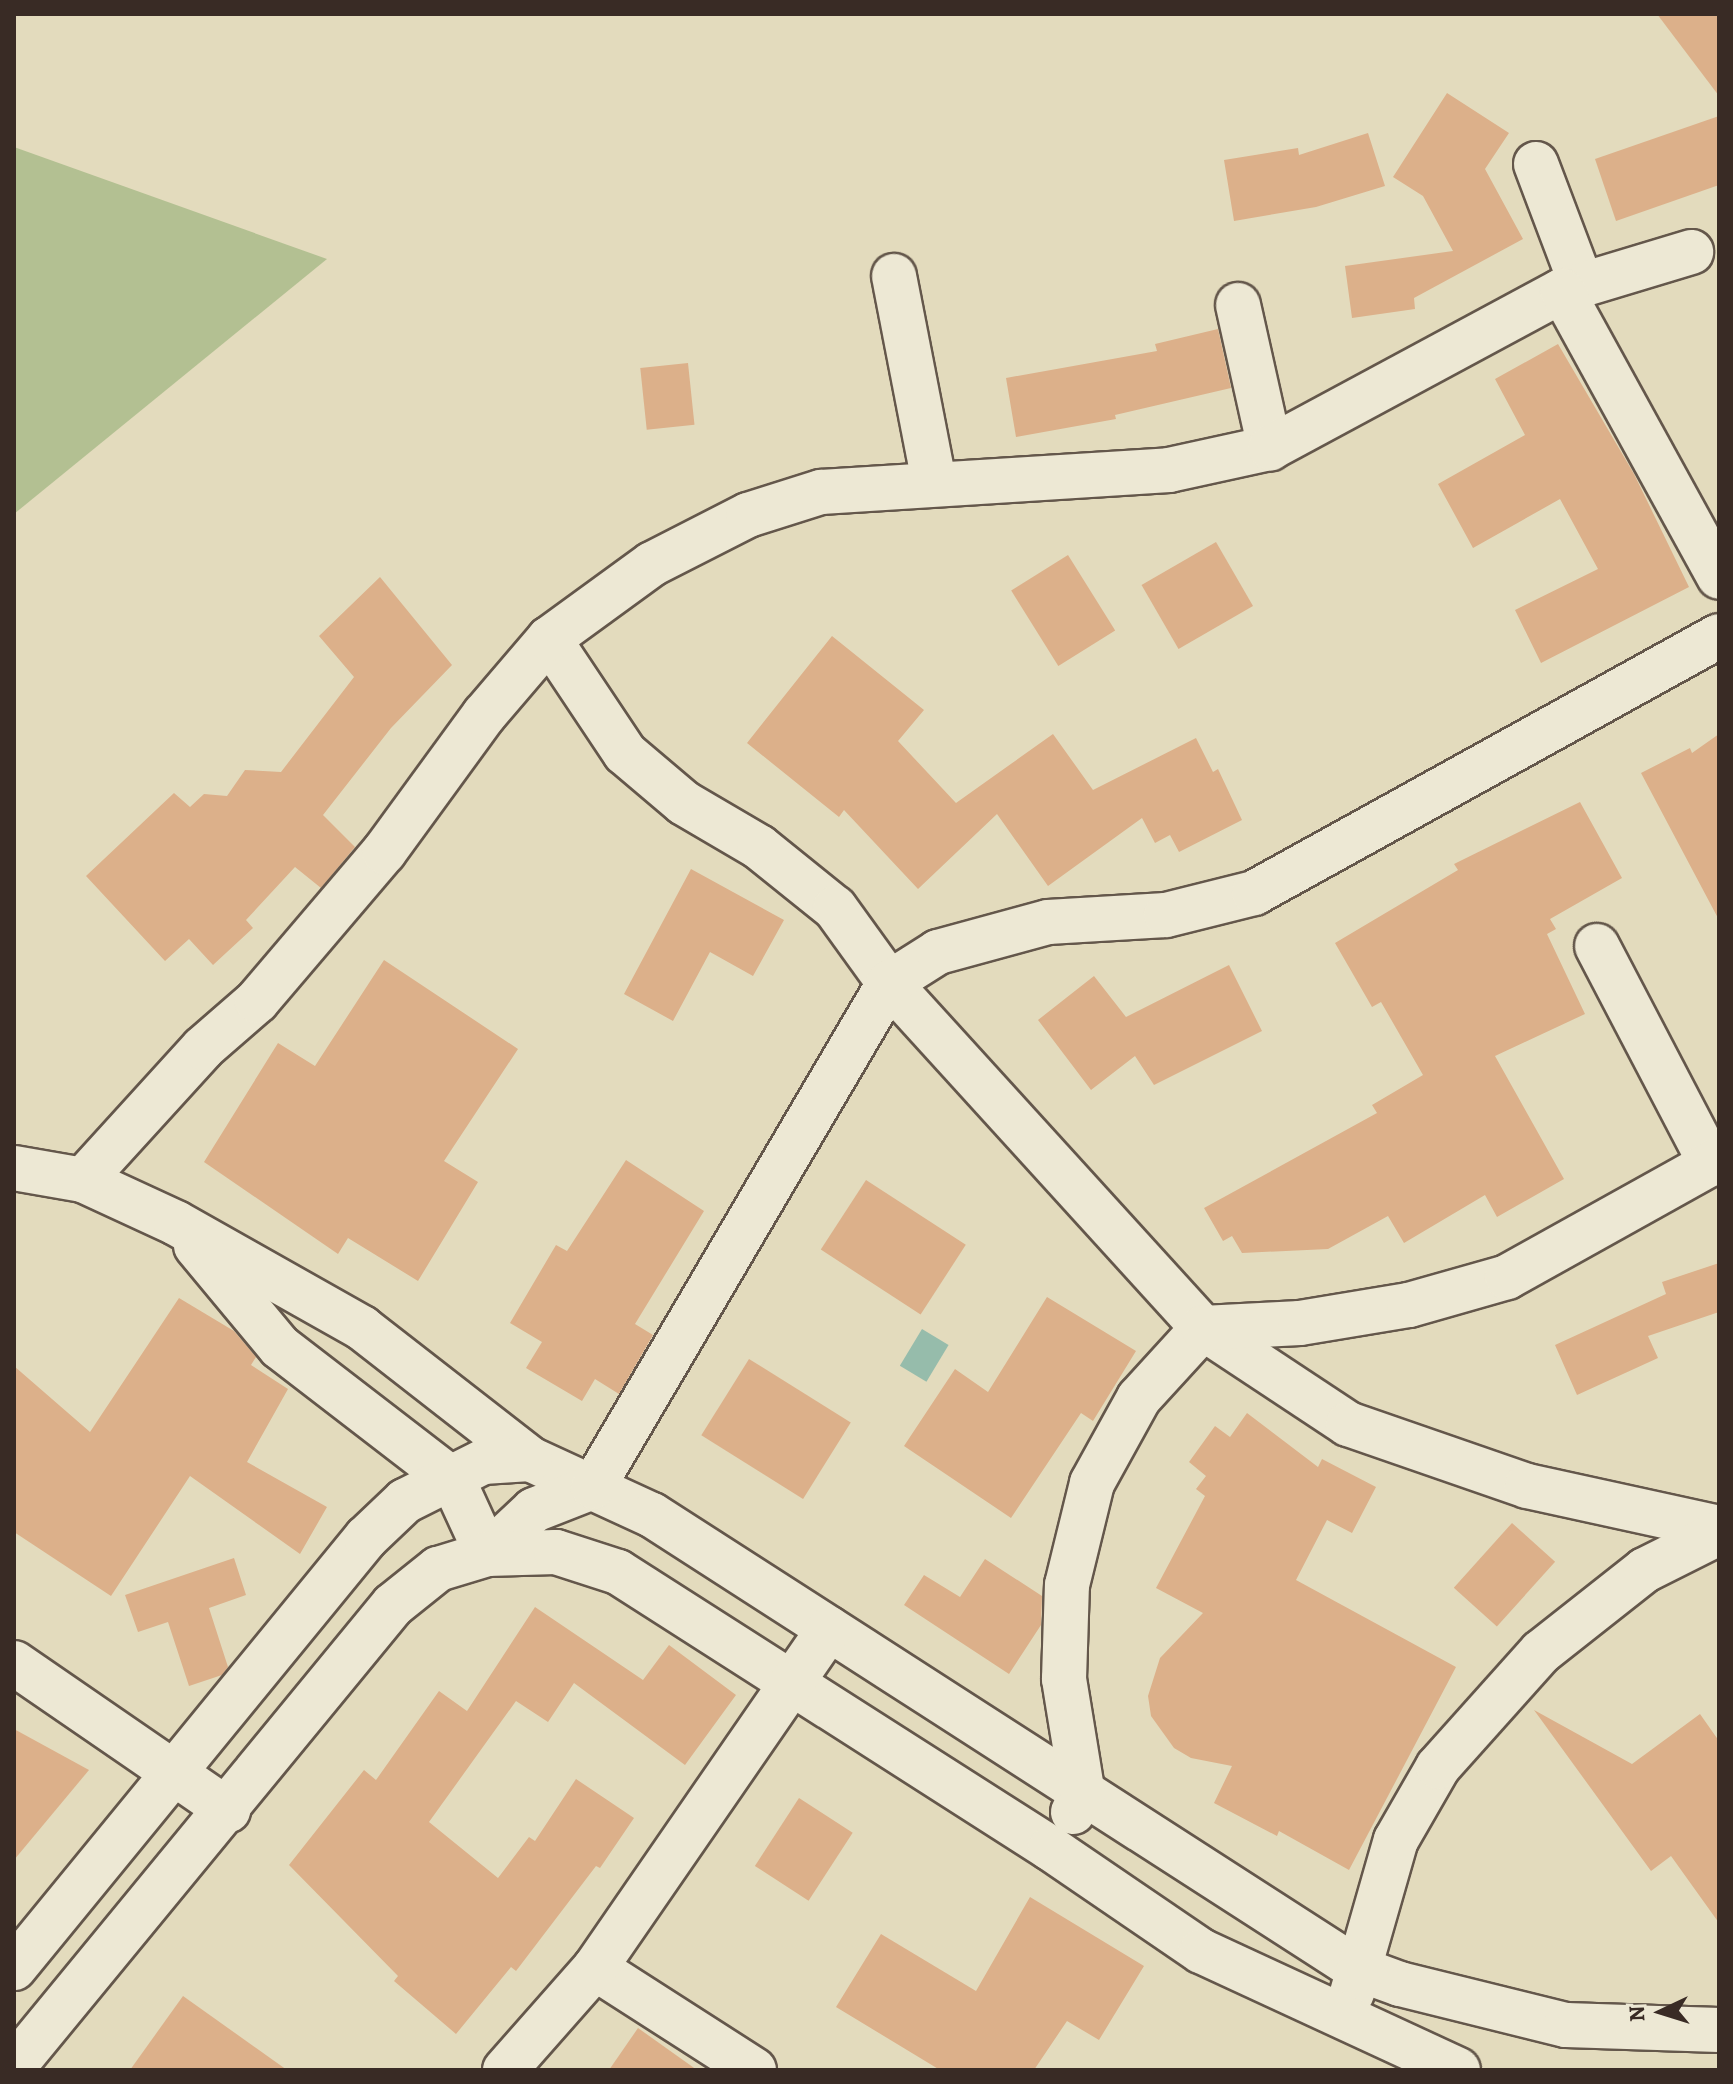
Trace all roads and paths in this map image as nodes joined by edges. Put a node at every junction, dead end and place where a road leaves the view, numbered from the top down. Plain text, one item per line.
1 (1536, 164) dead end
2 (1691, 252) dead end
3 (894, 276) dead end
4 (1572, 287) junction
5 (1238, 305) dead end
6 (1270, 448) junction
7 (934, 482) junction
8 (1719, 577) edge
9 (1719, 636) edge
10 (549, 639) junction
11 (1597, 946) dead end
12 (889, 983) junction
13 (1715, 1162) edge
14 (14, 1168) edge
15 (83, 1180) junction
16 (176, 1223) junction
17 (1203, 1328) junction
18 (530, 1459) junction
19 (453, 1480) junction
20 (593, 1487) junction
21 (1719, 1530) edge
22 (487, 1554) junction
23 (829, 1629) junction
24 (14, 1663) edge
25 (793, 1684) junction
26 (176, 1771) junction
27 (1083, 1795) junction
28 (228, 1810) junction
29 (1050, 1848) junction
30 (14, 1968) edge
31 (595, 1968) junction
32 (1356, 1968) junction
33 (1348, 2022) junction
34 (1719, 2030) edge
35 (14, 2066) edge
36 (505, 2070) edge
37 (754, 2070) edge
38 (1458, 2070) edge

1 - 4 street
2 - 4 street
3 - 7 street
4 - 6 street
4 - 8 street
5 - 6 street
6 - 7 street
7 - 10 street
9 - 12 street
10 - 12 street
10 - 15 street
11 - 13 street
12 - 17 street
12 - 20 street
13 - 17 street
14 - 15 street
15 - 16 street
16 - 18 street
16 - 19 street
17 - 21 street
17 - 27 street
18 - 19 street
18 - 20 street
19 - 22 street
19 - 26 street
20 - 22 street
20 - 23 street
21 - 32 street
22 - 25 street
22 - 28 street
23 - 25 street
23 - 27 street
24 - 26 street
25 - 29 street
25 - 31 street
26 - 28 street
26 - 30 street
27 - 29 street
27 - 32 street
28 - 35 street
29 - 33 street
31 - 36 street
31 - 37 street
32 - 33 street
32 - 34 street
33 - 38 street

